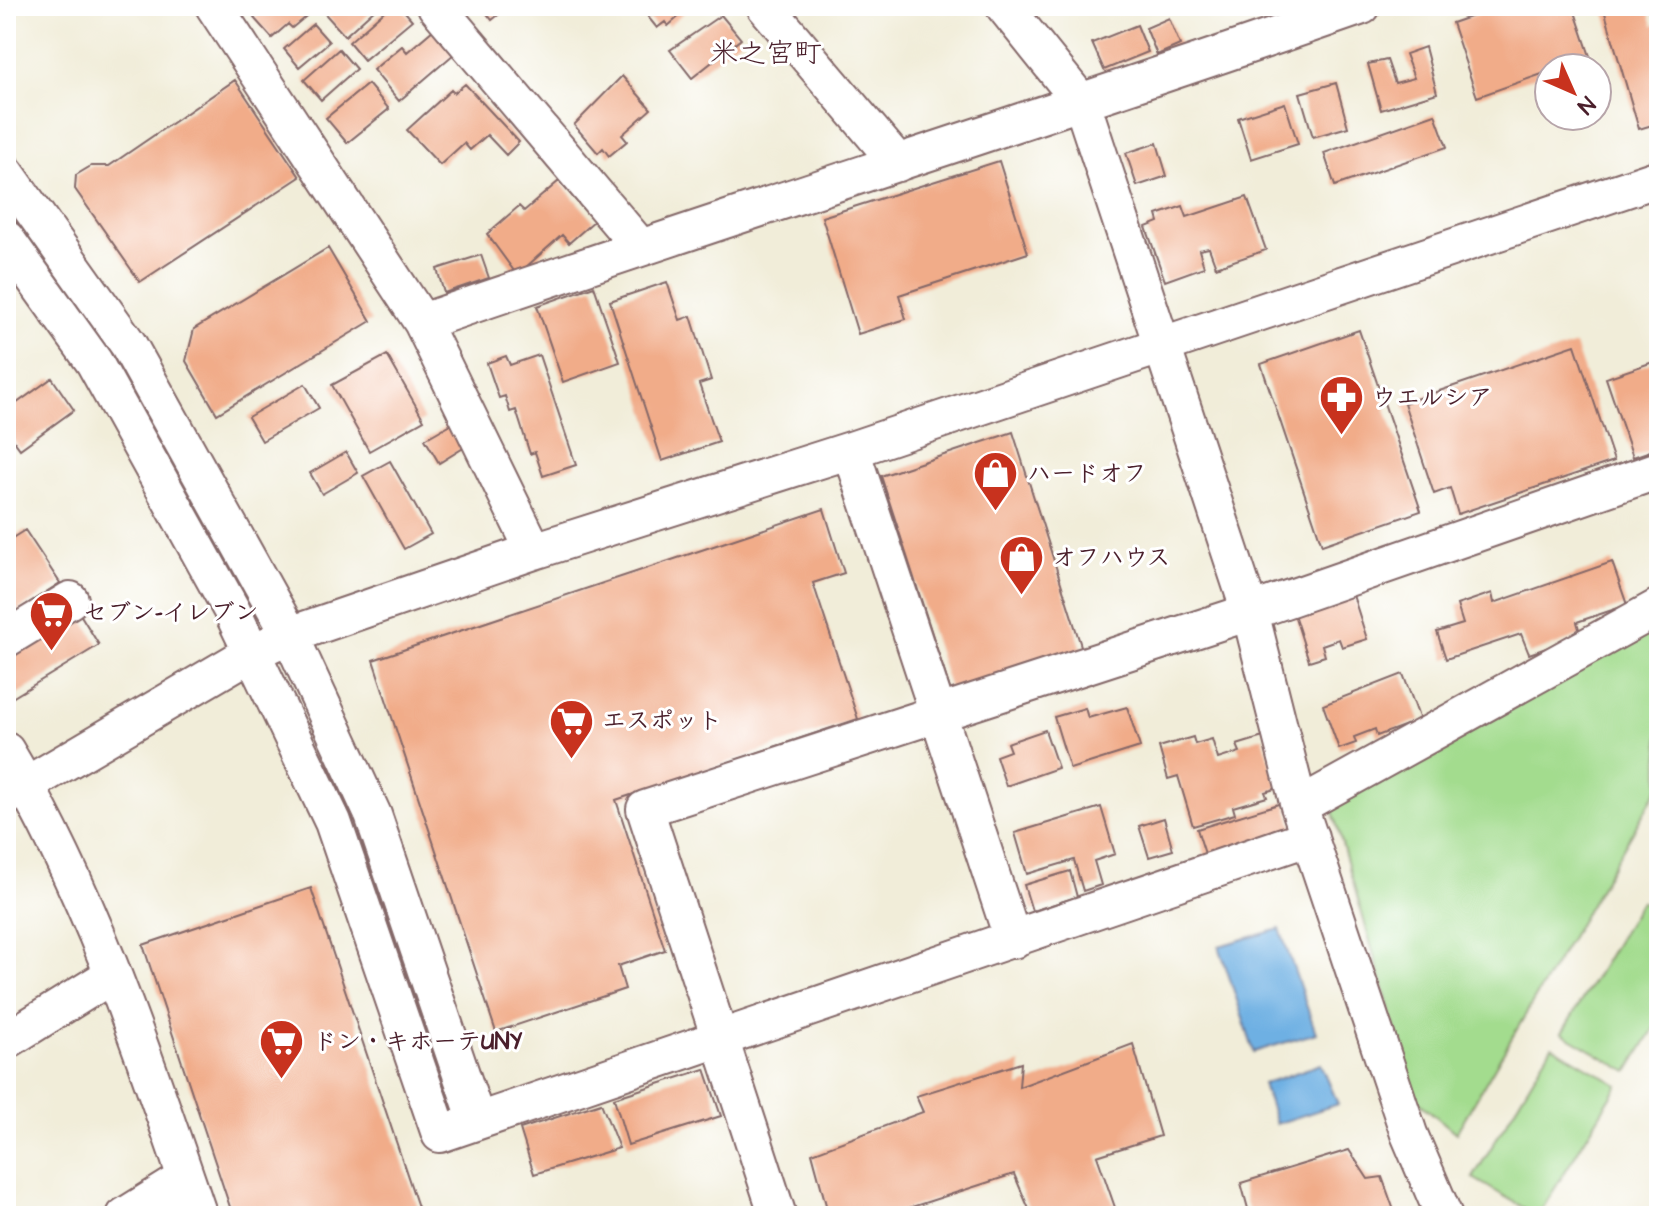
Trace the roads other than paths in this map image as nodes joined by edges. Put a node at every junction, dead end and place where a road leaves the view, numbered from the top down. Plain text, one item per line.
1 (214, 6) edge
2 (436, 6) edge
3 (765, 6) edge
4 (1004, 6) edge
5 (1362, 6) edge
6 (1082, 103) junction
7 (898, 163) junction
8 (6, 173) edge
9 (1659, 178) edge
10 (6, 239) edge
11 (640, 247) junction
12 (422, 322) junction
13 (1162, 344) junction
14 (851, 450) junction
15 (1659, 470) edge
16 (534, 551) junction
17 (70, 600) dead end
18 (1659, 607) edge
19 (1250, 612) junction
20 (290, 635) junction
21 (6, 639) edge
22 (251, 653) junction
23 (938, 715) junction
24 (6, 751) edge
25 (16, 790) edge
26 (1304, 821) junction
27 (1013, 940) junction
28 (112, 975) junction
29 (719, 1038) junction
30 (6, 1041) edge
31 (477, 1121) junction
32 (186, 1178) junction
33 (125, 1216) edge
34 (199, 1216) edge
35 (778, 1216) edge
36 (1444, 1216) edge

1 - 12 street
2 - 11 street
3 - 7 street
4 - 6 street
5 - 6 street
6 - 7 street
6 - 13 street
7 - 11 street
8 - 20 street
9 - 13 street
10 - 22 street
11 - 12 street
12 - 16 street
13 - 14 street
13 - 19 street
14 - 16 street
14 - 23 street
15 - 19 street
16 - 20 street
17 - 21 street
18 - 26 street
19 - 23 street
19 - 26 street
20 - 22 street
20 - 31 street
22 - 25 street
22 - 31 street
23 - 27 street
23 - 29 street
24 - 25 street
25 - 28 street
26 - 27 street
26 - 36 street
27 - 29 street
28 - 30 street
28 - 32 street
29 - 31 street
29 - 35 street
32 - 33 street
32 - 34 street

